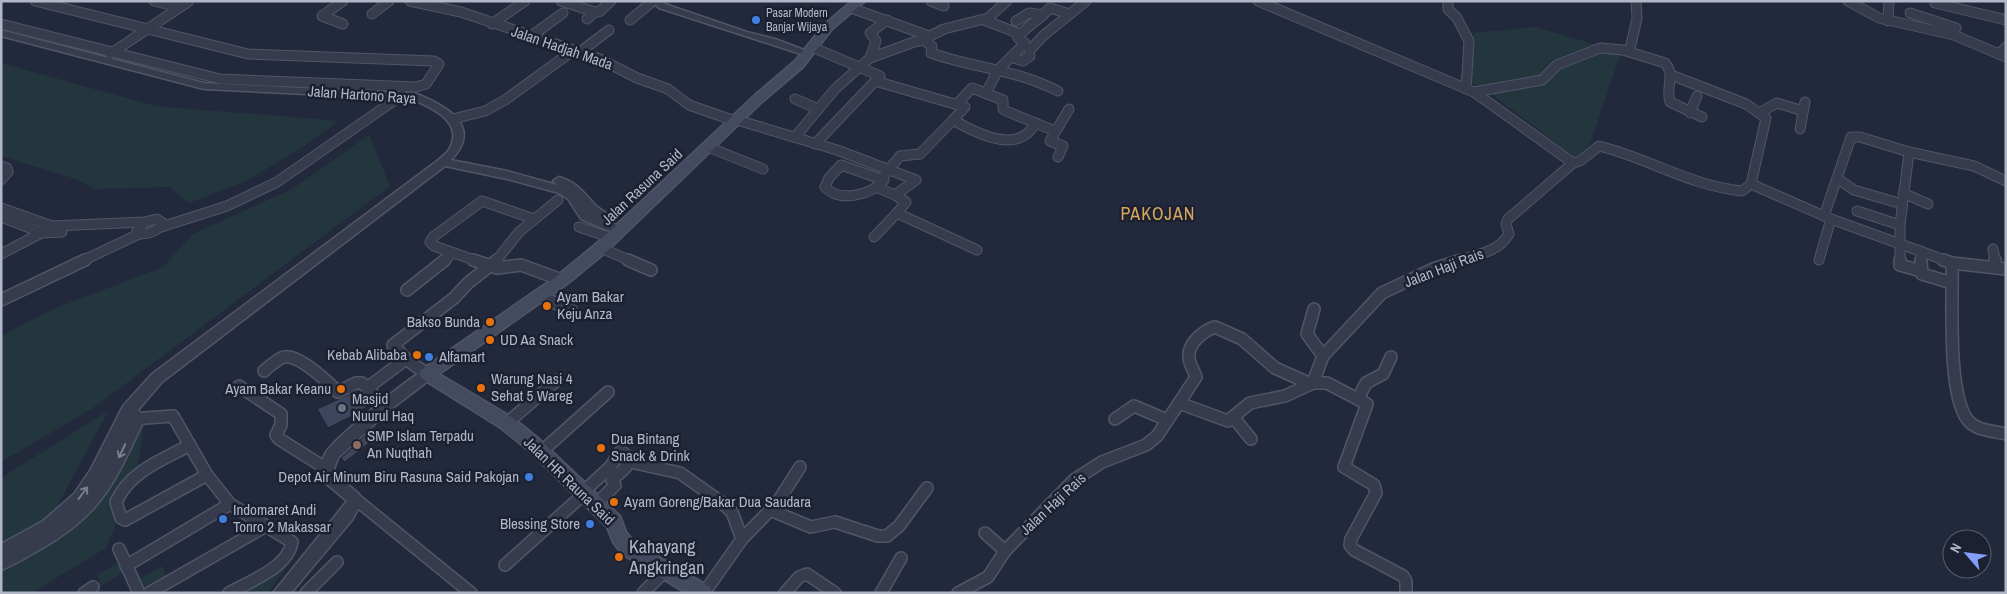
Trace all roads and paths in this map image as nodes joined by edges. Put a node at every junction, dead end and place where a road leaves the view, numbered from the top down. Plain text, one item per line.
1 (35, 1) edge
2 (154, 1) edge
3 (343, 1) edge
4 (389, 1) edge
5 (410, 1) edge
6 (525, 1) edge
7 (561, 1) edge
8 (611, 1) edge
9 (655, 1) edge
10 (931, 1) edge
11 (1007, 1) edge
12 (1086, 1) edge
13 (1258, 1) edge
14 (1448, 1) edge
15 (1636, 1) edge
16 (1848, 1) edge
17 (1889, 1) edge
18 (188, 2) edge
19 (1934, 2) edge
20 (855, 5) edge
21 (944, 6) dead end
22 (179, 7) junction
23 (599, 12) dead end
24 (563, 13) dead end
25 (1910, 13) dead end
26 (372, 14) dead end
27 (1070, 14) junction
28 (1043, 16) junction
29 (587, 19) dead end
30 (630, 20) dead end
31 (887, 20) junction
32 (984, 20) junction
33 (2006, 20) edge
34 (1016, 21) dead end
35 (1888, 21) junction
36 (1940, 21) junction
37 (1, 24) edge
38 (343, 24) dead end
39 (492, 24) junction
40 (1956, 28) dead end
41 (147, 29) junction
42 (608, 30) dead end
43 (1, 33) edge
44 (1943, 33) junction
45 (1020, 34) junction
46 (530, 37) junction
47 (928, 38) junction
48 (2006, 46) edge
49 (810, 50) junction
50 (1630, 50) junction
51 (577, 51) junction
52 (113, 52) junction
53 (2002, 56) edge
54 (1011, 57) junction
55 (870, 58) junction
56 (101, 60) junction
57 (858, 67) junction
58 (998, 70) junction
59 (1671, 75) junction
60 (875, 82) junction
61 (1058, 91) dead end
62 (1470, 91) junction
63 (986, 92) junction
64 (402, 95) junction
65 (1697, 96) dead end
66 (794, 99) dead end
67 (957, 104) junction
68 (818, 109) junction
69 (1069, 109) dead end
70 (1761, 112) junction
71 (1690, 113) junction
72 (1702, 117) dead end
73 (452, 119) junction
74 (736, 120) junction
75 (953, 120) junction
76 (1036, 123) junction
77 (1800, 129) dead end
78 (1055, 131) junction
79 (795, 137) junction
80 (815, 144) junction
81 (708, 148) junction
82 (1908, 152) junction
83 (1058, 157) dead end
84 (446, 159) junction
85 (1573, 162) junction
86 (1, 166) edge
87 (762, 169) dead end
88 (888, 170) junction
89 (1838, 179) junction
90 (1, 180) edge
91 (2006, 181) edge
92 (880, 184) junction
93 (1751, 184) junction
94 (1903, 193) junction
95 (896, 195) junction
96 (558, 200) dead end
97 (1902, 204) junction
98 (1928, 204) dead end
99 (1, 208) edge
100 (1857, 211) dead end
101 (897, 213) junction
102 (1, 217) edge
103 (1827, 217) junction
104 (534, 219) junction
105 (1900, 225) junction
106 (52, 226) junction
107 (578, 227) dead end
108 (141, 228) junction
109 (43, 233) junction
110 (614, 235) junction
111 (874, 237) dead end
112 (1901, 244) junction
113 (1993, 249) dead end
114 (976, 250) dead end
115 (1922, 251) junction
116 (454, 253) junction
117 (1, 254) edge
118 (1819, 260) dead end
119 (1952, 262) junction
120 (492, 266) junction
121 (2001, 268) edge
122 (651, 270) dead end
123 (1921, 271) junction
124 (562, 280) junction
125 (1952, 283) junction
126 (407, 290) dead end
127 (540, 296) junction
128 (1, 300) edge
129 (1314, 309) dead end
130 (571, 310) dead end
131 (1323, 356) junction
132 (1391, 357) dead end
133 (406, 359) junction
134 (264, 371) dead end
135 (427, 374) junction
136 (557, 380) dead end
137 (1312, 383) junction
138 (239, 386) dead end
139 (367, 388) junction
140 (608, 392) dead end
141 (1358, 399) junction
142 (1179, 403) junction
143 (385, 406) junction
144 (130, 416) junction
145 (1115, 418) dead end
146 (1234, 418) junction
147 (1166, 420) junction
148 (507, 423) junction
149 (2006, 434) edge
150 (1251, 439) dead end
151 (190, 445) junction
152 (541, 452) junction
153 (800, 466) dead end
154 (626, 467) dead end
155 (327, 470) junction
156 (207, 475) junction
157 (927, 488) dead end
158 (354, 498) junction
159 (587, 498) junction
160 (230, 504) junction
161 (770, 510) junction
162 (266, 526) junction
163 (985, 533) dead end
164 (742, 539) junction
165 (119, 549) dead end
166 (1005, 551) junction
167 (1, 552) edge
168 (901, 558) dead end
169 (337, 562) dead end
170 (1, 563) edge
171 (505, 565) dead end
172 (126, 566) junction
173 (666, 570) junction
174 (238, 589) edge
175 (960, 592) edge
176 (139, 593) edge
177 (150, 593) edge
178 (229, 593) edge
179 (281, 593) edge
180 (306, 593) edge
181 (470, 593) edge
182 (643, 593) edge
183 (703, 593) edge
184 (785, 593) edge
185 (835, 593) edge
186 (881, 593) edge
187 (1406, 593) edge

1 - 41 street
2 - 22 street
3 - 38 street
4 - 26 street
5 - 39 street, Jalan Hadjah Mada
6 - 39 street
7 - 29 street
8 - 23 street
9 - 30 street
9 - 49 street
10 - 21 street
11 - 32 street
12 - 27 street
13 - 62 street
14 - 62 street
15 - 50 street
16 - 35 street
17 - 35 street
18 - 22 street
19 - 33 street
19 - 36 street
20 - 31 street
20 - 49 main road, Jalan Rasuna Said
22 - 41 street
24 - 46 street
25 - 36 street
27 - 28 street
27 - 54 street
28 - 34 street
28 - 45 street
31 - 47 street
31 - 55 street
32 - 45 street
32 - 47 street
35 - 44 street
36 - 40 street
36 - 44 street
37 - 52 street
39 - 46 street, Jalan Hadjah Mada
41 - 52 street
41 - 52 street
42 - 51 street
43 - 56 street, Jalan Hartono Raya
44 - 53 street
45 - 54 street
46 - 51 street, Jalan Hadjah Mada
47 - 55 street
47 - 58 street
48 - 53 street
49 - 57 street
49 - 74 main road, Jalan Rasuna Said
50 - 59 street
50 - 62 street
51 - 73 street
51 - 74 street, Jalan Hadjah Mada
52 - 56 street
54 - 58 street
55 - 57 street
56 - 64 street, Jalan Hartono Raya
57 - 60 street
57 - 68 street
58 - 61 street
58 - 63 street
59 - 70 street
59 - 71 street
60 - 67 street
60 - 80 street
62 - 85 street
63 - 67 street
63 - 76 street
64 - 73 street, Jalan Hartono Raya
64 - 108 street
65 - 71 street
66 - 68 street
67 - 75 street
68 - 79 street
69 - 78 street
70 - 77 street
70 - 93 street
71 - 72 street
73 - 84 street
74 - 79 street, Jalan Hadjah Mada
74 - 81 main road, Jalan Rasuna Said
75 - 76 street
75 - 88 street
76 - 78 street
78 - 83 street
79 - 80 street, Jalan Hadjah Mada
80 - 88 street, Jalan Hadjah Mada
81 - 87 street
81 - 110 main road, Jalan Rasuna Said
82 - 89 street
82 - 91 street
82 - 94 street
84 - 110 street
84 - 144 street
85 - 93 street
85 - 131 street, Jalan Haji Rais
86 - 90 street
88 - 92 street
88 - 95 street, Jalan Hadjah Mada
89 - 97 street
89 - 103 street
92 - 92 street
92 - 95 street
93 - 103 street
94 - 97 street
94 - 98 street
95 - 101 street
96 - 104 street
97 - 105 street
99 - 106 street
100 - 105 street
101 - 111 street
101 - 114 street
102 - 109 street
103 - 112 street
103 - 118 street
104 - 116 street
104 - 120 street
105 - 112 street
106 - 108 street
106 - 109 street
107 - 110 street
108 - 109 street
108 - 128 street
109 - 117 street
110 - 122 street
110 - 124 main road, Jalan Rasuna Said
112 - 115 street
112 - 123 street
113 - 121 street
115 - 119 street
115 - 123 street
116 - 120 street
116 - 126 street
119 - 121 street
119 - 125 street
120 - 124 street
120 - 133 street
123 - 125 street
124 - 127 main road, Jalan Rasuna Said
125 - 149 street
127 - 130 street
127 - 135 main road, Jalan Rasuna Said
129 - 131 street
131 - 137 street, Jalan Haji Rais
132 - 141 street
133 - 135 street
133 - 139 street
134 - 139 street
135 - 143 street
135 - 148 main road, Jalan HR Rauna Said
136 - 148 street
137 - 141 street
137 - 142 street, Jalan Haji Rais
137 - 146 street
138 - 155 street
139 - 143 street
140 - 152 street
141 - 187 street
142 - 146 street
142 - 147 street, Jalan Haji Rais
143 - 155 street
144 - 151 street
167 -> 144 street
144 -> 170 street
145 - 147 street
146 - 150 street
147 - 166 street, Jalan Haji Rais
148 - 152 main road, Jalan HR Rauna Said
151 - 156 street
151 - 156 street
152 - 159 main road, Jalan HR Rauna Said
153 - 161 street
154 - 159 street
155 - 158 street
156 - 160 street
157 - 161 street
158 - 179 street
158 - 181 street
159 - 164 street
159 - 171 street
159 - 173 main road, Jalan HR Rauna Said
160 - 162 street
160 - 172 street
161 - 164 street
162 - 174 street
162 - 177 street
163 - 166 street
164 - 183 street
165 - 172 street
166 - 175 street, Jalan Haji Rais
168 - 186 street
169 - 180 street
172 - 176 street
173 - 182 street
173 - 183 main road, Jalan HR Rauna Said
174 - 178 street
184 - 185 street

